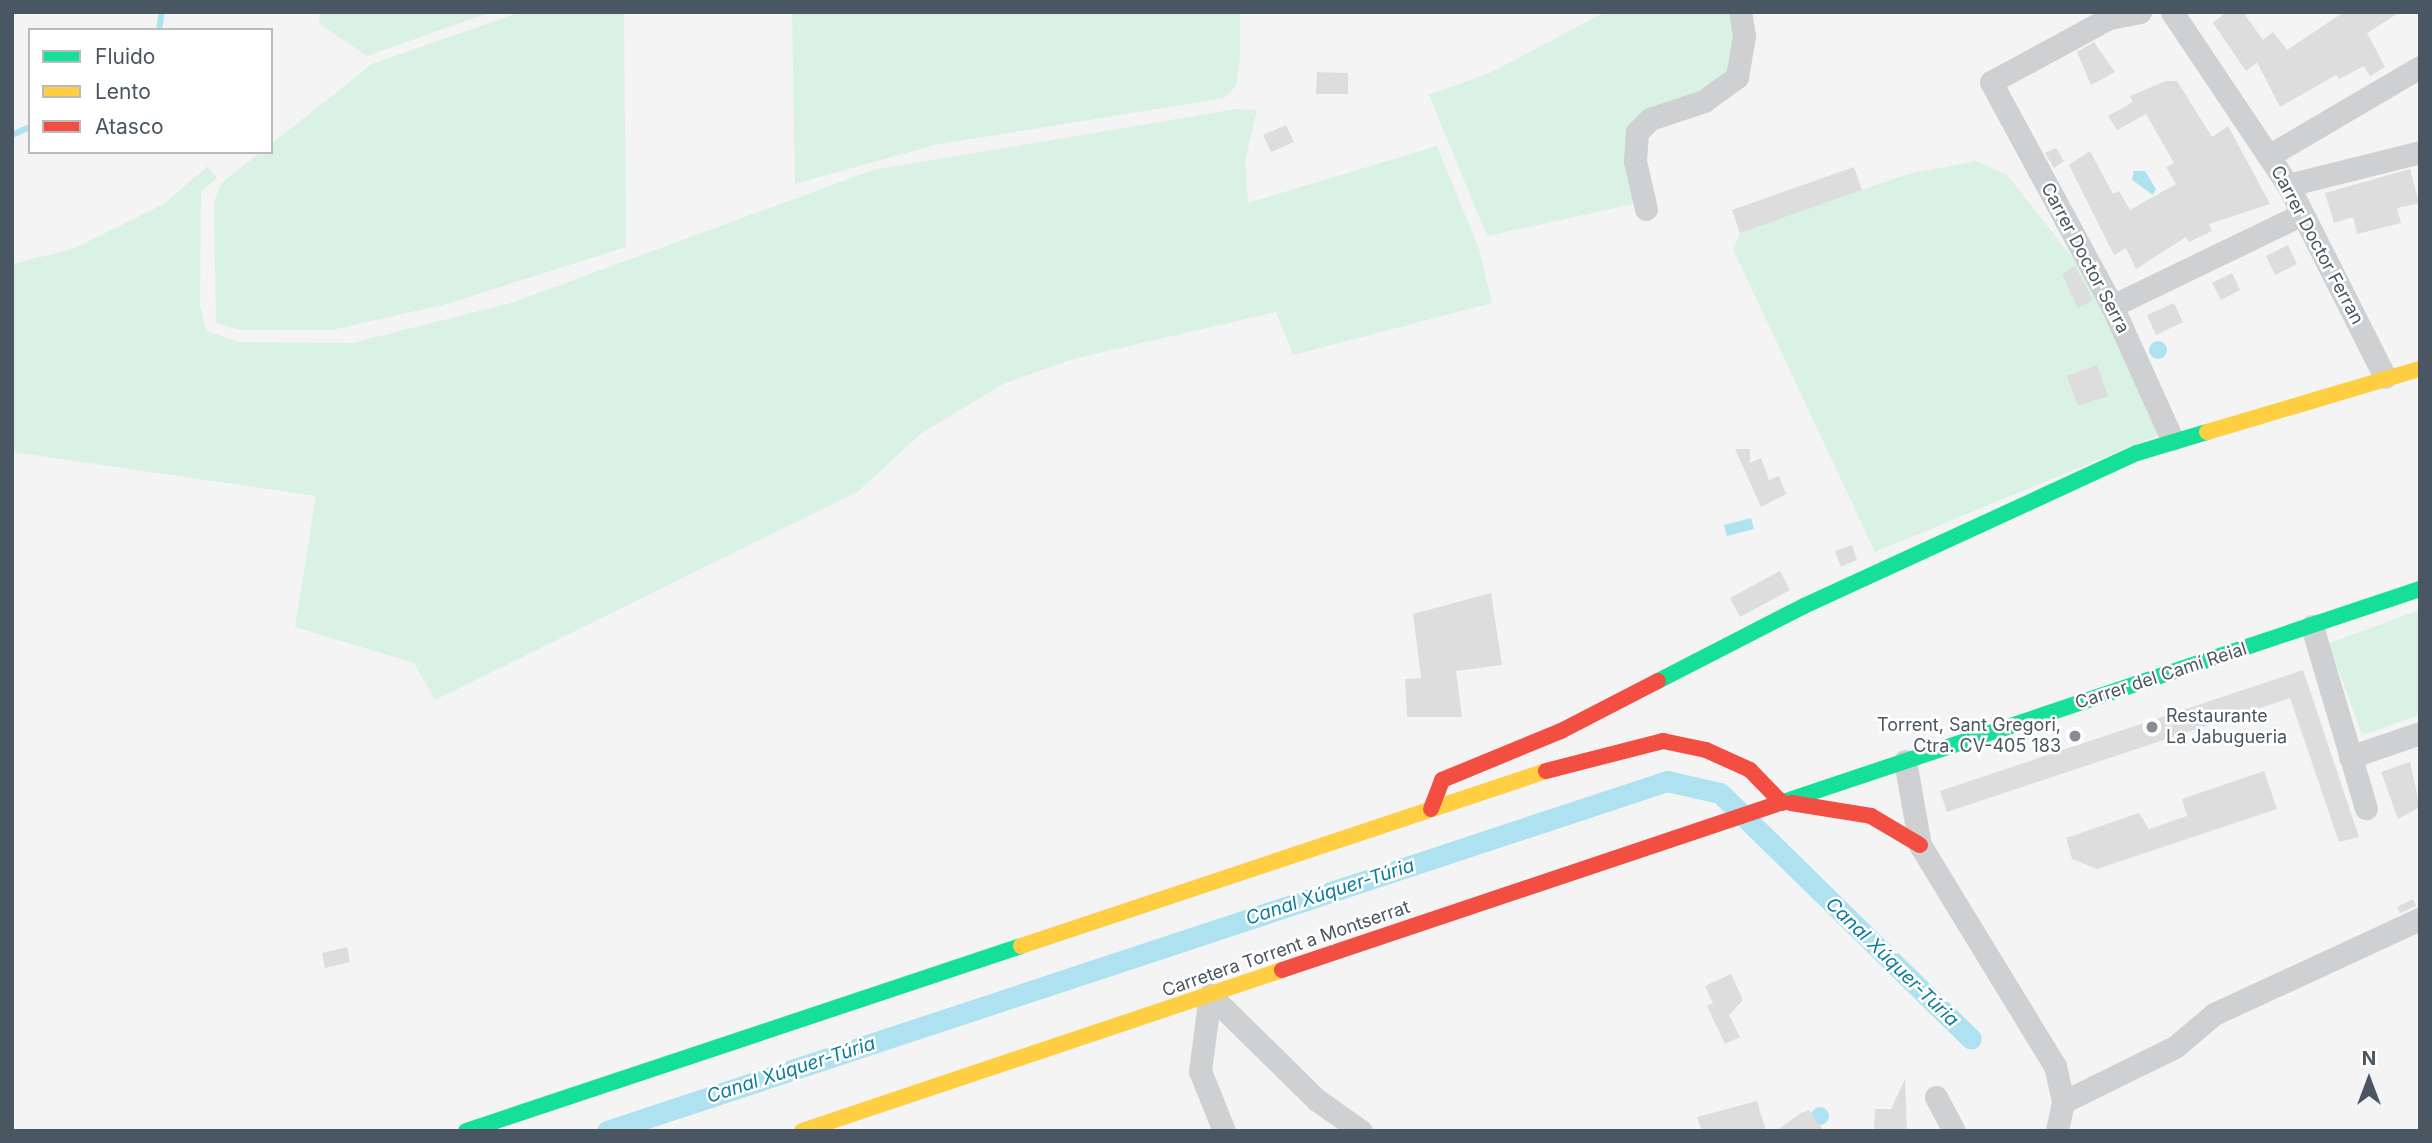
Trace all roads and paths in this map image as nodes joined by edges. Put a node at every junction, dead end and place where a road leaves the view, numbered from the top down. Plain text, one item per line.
1 (1740, 12) edge
2 (2140, 12) edge
3 (2172, 12) edge
4 (2420, 67) edge
5 (2420, 152) edge
6 (2270, 155) junction
7 (2288, 185) junction
8 (1646, 209) dead end
9 (2302, 214) junction
10 (2112, 306) junction
11 (2420, 369) edge
12 (2385, 377) junction
13 (2172, 439) junction
14 (2420, 589) edge
15 (2312, 626) junction
16 (2420, 733) edge
17 (2350, 757) junction
18 (1905, 761) junction
19 (1777, 804) junction
20 (2367, 808) dead end
21 (1431, 809) junction
22 (1920, 845) junction
23 (2420, 919) edge
24 (1210, 995) junction
25 (1936, 1097) dead end
26 (2063, 1102) junction
27 (466, 1131) edge
28 (802, 1131) edge
29 (1224, 1131) edge
30 (1361, 1131) edge
31 (1954, 1131) edge
32 (2057, 1131) edge

1 - 8 street
2 - 10 street, Carrer Doctor Serra
3 - 6 street, Carrer Doctor Ferran
4 - 6 street
5 - 7 street
6 - 7 street, Carrer Doctor Ferran
7 - 9 street, Carrer Doctor Ferran
9 - 10 street
9 - 12 street, Carrer Doctor Ferran
10 - 13 street, Carrer Doctor Serra
11 - 12 street
12 - 13 street
13 - 21 street
14 - 15 street, Carrer del Camí Reial
15 - 17 street
15 - 18 street, Carrer del Camí Reial
16 - 17 street
17 - 20 street
18 - 19 street, Carrer del Camí Reial
18 - 22 street
19 - 21 street
19 - 22 street
19 - 24 street, Carretera Torrent a Montserrat
21 - 27 street
22 - 26 street
23 - 26 street
24 - 28 street, Carretera Torrent a Montserrat
24 - 29 street
24 - 30 street
25 - 31 street
26 - 32 street

